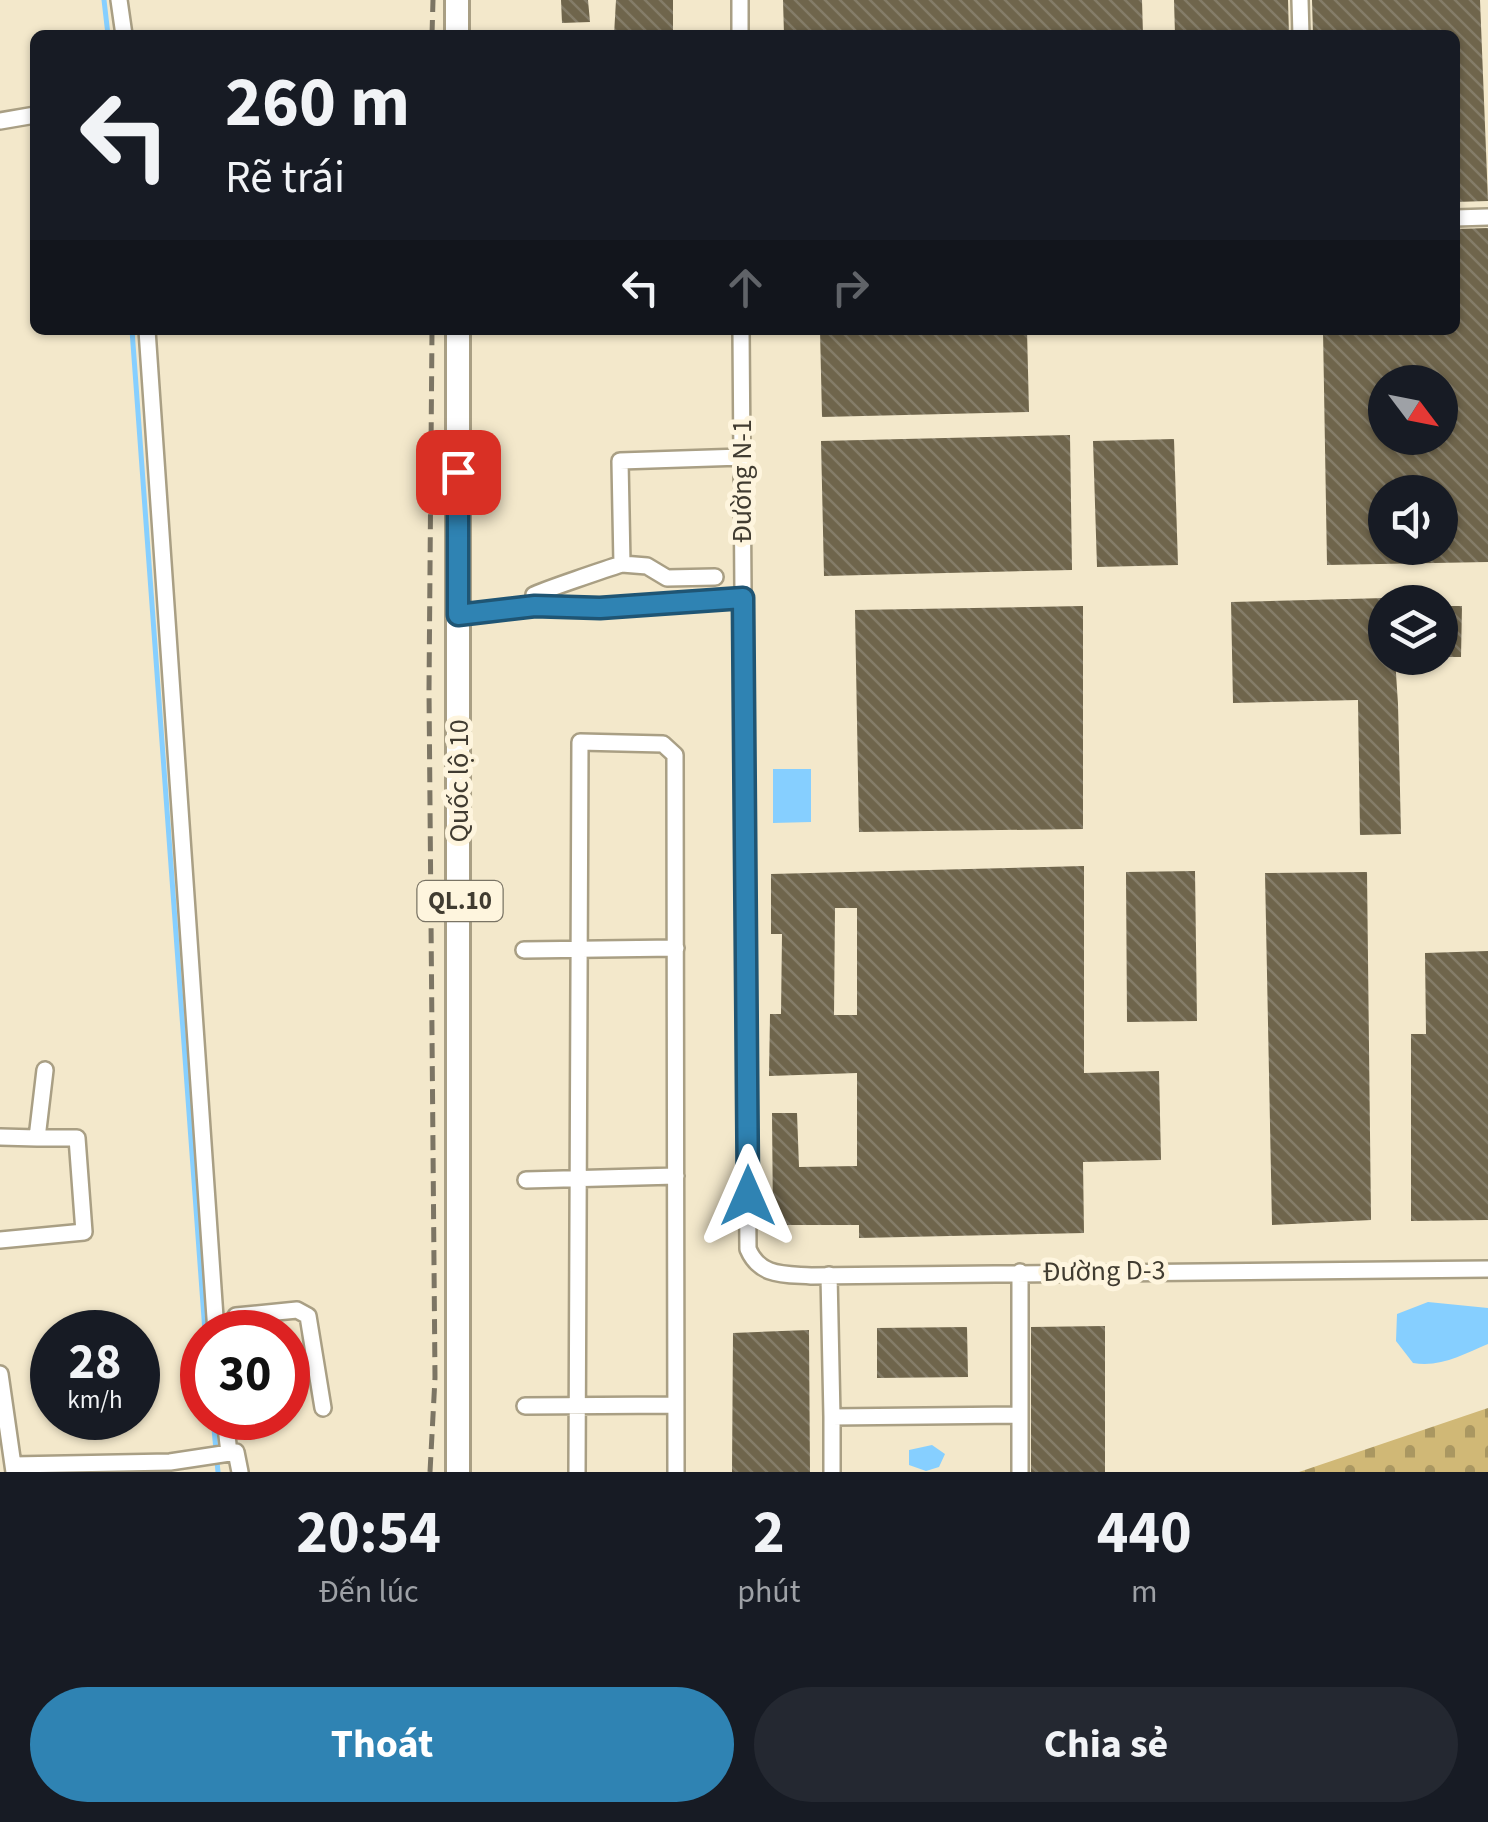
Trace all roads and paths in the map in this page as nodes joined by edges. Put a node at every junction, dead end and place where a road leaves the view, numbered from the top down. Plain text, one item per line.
1 (119, 0) edge
2 (457, 0) edge
3 (740, 0) edge
4 (1300, 0) edge
5 (123, 30) edge
6 (457, 30) edge
7 (740, 30) edge
8 (1301, 30) edge
9 (30, 116) edge
10 (0, 121) edge
11 (1488, 217) edge
12 (1460, 218) edge
13 (147, 335) edge
14 (458, 335) edge
15 (741, 335) edge
16 (742, 457) junction
17 (622, 564) junction
18 (715, 577) dead end
19 (743, 598) junction
20 (535, 606) junction
21 (458, 615) junction
22 (676, 948) junction
23 (579, 949) junction
24 (524, 950) dead end
25 (46, 1070) dead end
26 (0, 1137) edge
27 (37, 1138) junction
28 (676, 1176) junction
29 (578, 1178) junction
30 (526, 1180) dead end
31 (748, 1232) joint
32 (0, 1240) edge
33 (1488, 1270) edge
34 (1020, 1272) junction
35 (829, 1276) junction
36 (214, 1310) edge
37 (310, 1328) edge
38 (0, 1374) edge
39 (676, 1405) junction
40 (525, 1406) dead end
41 (577, 1406) junction
42 (323, 1408) dead end
43 (1020, 1414) junction
44 (832, 1417) junction
45 (228, 1440) edge
46 (231, 1440) edge
47 (230, 1452) junction
48 (14, 1469) edge
49 (240, 1472) edge
50 (458, 1472) edge
51 (577, 1472) edge
52 (676, 1472) edge
53 (832, 1472) edge
54 (1020, 1472) edge

1 - 5 street
2 - 6 highway
3 - 7 street
4 - 8 street
9 - 10 street
11 - 12 street
13 - 36 street
14 - 21 highway, Quốc lộ 10 / QL.10
15 - 16 street, Đường N-1
16 - 17 street
16 - 19 street, Đường N-1
17 - 18 street
17 - 20 street
19 - 20 street
19 - 31 street, Đường N-1
20 - 21 street
21 - 50 highway, Quốc lộ 10 / QL.10
22 - 23 street
22 - 23 street
22 - 28 street
23 - 24 street
23 - 29 street
25 - 27 street
26 - 27 street
27 - 32 street
28 - 29 street
28 - 39 street
29 - 30 street
29 - 41 street
31 - 35 street, Đường D-3
33 - 34 street, Đường D-3
34 - 35 street, Đường D-3
34 - 43 street
35 - 44 street
37 - 42 street
38 - 48 street
39 - 41 street
39 - 52 street
40 - 41 street
41 - 51 street
43 - 44 street
43 - 54 street
44 - 53 street
45 - 47 street
46 - 47 street
47 - 48 street
47 - 49 street

